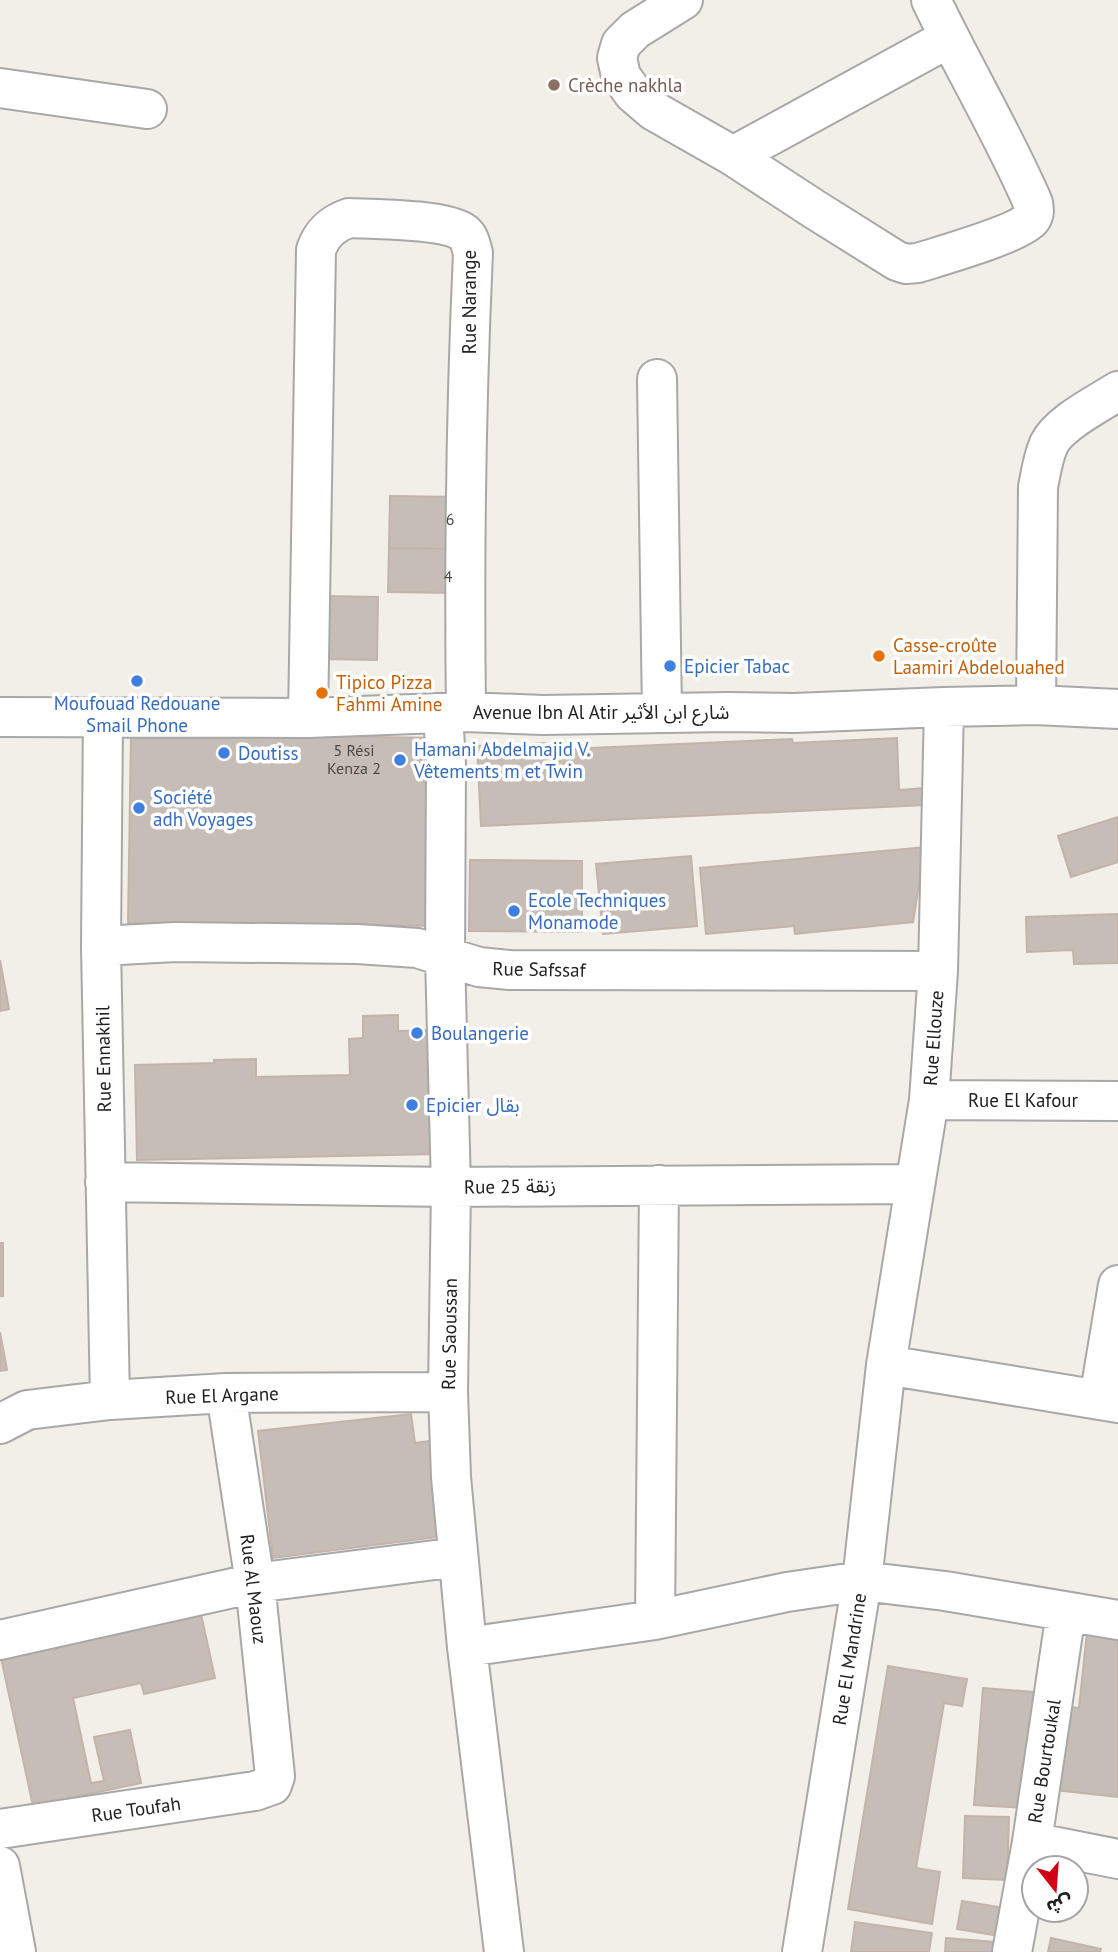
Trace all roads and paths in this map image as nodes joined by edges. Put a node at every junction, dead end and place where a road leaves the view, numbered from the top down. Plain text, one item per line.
1 (683, 0) edge
2 (931, 0) edge
3 (949, 38) junction
4 (0, 88) edge
5 (147, 109) dead end
6 (733, 156) junction
7 (657, 379) dead end
8 (1118, 391) edge
9 (1036, 705) junction
10 (944, 706) junction
11 (1118, 709) edge
12 (454, 713) junction
13 (662, 713) junction
14 (0, 718) edge
15 (103, 718) junction
16 (308, 718) junction
17 (101, 946) junction
18 (445, 956) junction
19 (938, 971) junction
20 (929, 1100) junction
21 (1118, 1101) edge
22 (105, 1182) junction
23 (915, 1184) junction
24 (659, 1185) junction
25 (451, 1187) junction
26 (1118, 1285) edge
27 (886, 1366) junction
28 (448, 1392) junction
29 (226, 1393) junction
30 (110, 1399) junction
31 (1108, 1401) edge
32 (0, 1424) edge
33 (458, 1557) junction
34 (862, 1581) junction
35 (255, 1583) junction
36 (1066, 1612) junction
37 (1118, 1619) edge
38 (655, 1620) junction
39 (0, 1640) edge
40 (467, 1647) junction
41 (272, 1785) joint
42 (0, 1829) edge
43 (1031, 1842) junction
44 (1118, 1859) edge
45 (0, 1866) edge
46 (16, 1952) edge
47 (505, 1952) edge
48 (802, 1952) edge
49 (1012, 1952) edge

1 - 6 street
2 - 3 street
3 - 6 street
3 - 6 street
4 - 5 street
7 - 13 street
8 - 9 street
9 - 10 street, Avenue Ibn Al Atir شارع ابن الأثير
9 - 11 street, Avenue Ibn Al Atir شارع ابن الأثير
10 - 13 street, Avenue Ibn Al Atir شارع ابن الأثير
10 - 19 street, Rue Ellouze
12 - 13 street, Avenue Ibn Al Atir شارع ابن الأثير
12 - 16 street, Avenue Ibn Al Atir شارع ابن الأثير
12 - 16 street, Rue Narange
12 - 18 street, Rue Saoussan
14 - 15 street, Avenue Ibn Al Atir شارع ابن الأثير
15 - 16 street, Avenue Ibn Al Atir شارع ابن الأثير
15 - 17 street, Rue Ennakhil
17 - 18 street, Rue Safssaf
17 - 22 street, Rue Ennakhil
18 - 19 street, Rue Safssaf
18 - 25 street, Rue Saoussan
19 - 20 street, Rue Ellouze
20 - 21 street, Rue El Kafour
20 - 23 street, Rue Ellouze
22 - 25 street, Rue 25 زنقة
22 - 30 street, Rue Ennakhil
23 - 24 street, Rue 25 زنقة
23 - 27 street, Rue Ellouze
24 - 25 street, Rue 25 زنقة
24 - 38 street
25 - 28 street, Rue Saoussan
26 - 31 street
27 - 31 street
27 - 34 street, Rue El Mandrine
28 - 29 street, Rue El Argane
28 - 33 street, Rue Saoussan
29 - 30 street, Rue El Argane
29 - 35 street, Rue Al Maouz
30 - 32 street, Rue El Argane
33 - 35 street
33 - 40 street, Rue Saoussan
34 - 36 street
34 - 38 street
34 - 48 street, Rue El Mandrine
35 - 39 street
35 - 41 street, Rue Al Maouz
36 - 37 street
36 - 43 street, Rue Bourtoukal
38 - 40 street
40 - 47 street, Rue Saoussan
41 - 42 street, Rue Toufah
43 - 44 street
43 - 49 street, Rue Bourtoukal
45 - 46 street

